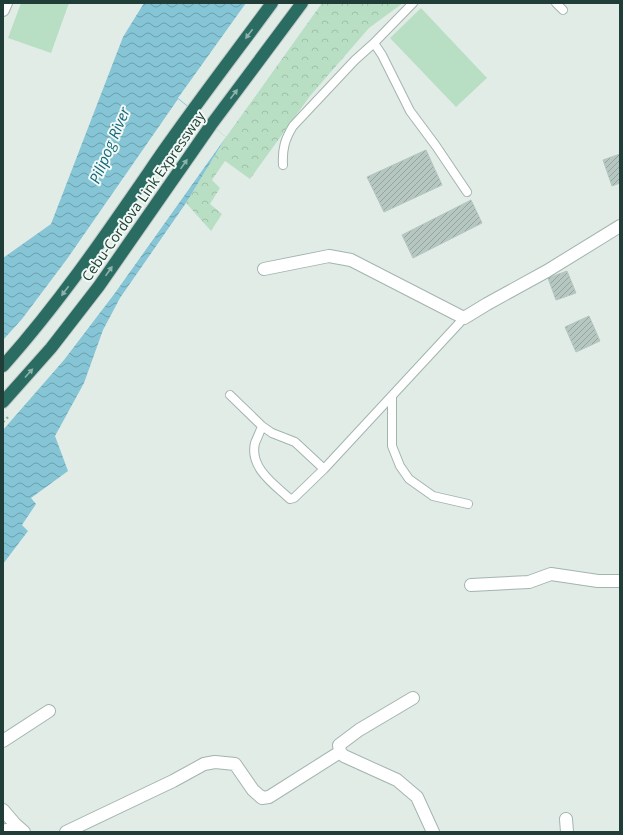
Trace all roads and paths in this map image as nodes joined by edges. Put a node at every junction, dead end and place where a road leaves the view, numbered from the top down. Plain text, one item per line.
1 (6, 3) edge
2 (272, 3) edge
3 (302, 3) edge
4 (413, 3) edge
5 (556, 3) edge
6 (3, 10) edge
7 (563, 10) dead end
8 (374, 43) junction
9 (283, 165) dead end
10 (467, 192) dead end
11 (620, 226) edge
12 (264, 269) dead end
13 (464, 318) junction
14 (3, 366) edge
15 (230, 395) dead end
16 (392, 396) junction
17 (3, 402) edge
18 (262, 426) junction
19 (324, 469) junction
20 (468, 504) dead end
21 (620, 581) edge
22 (472, 585) dead end
23 (414, 698) dead end
24 (49, 711) dead end
25 (3, 741) edge
26 (340, 752) junction
27 (3, 810) edge
28 (566, 819) dead end
29 (20, 828) edge
30 (4, 832) edge
31 (66, 832) edge
32 (433, 832) edge
33 (567, 832) edge

1 - 6 street
2 -> 14 highway, Cebu-Cordova Link Expressway
17 -> 3 highway, Cebu-Cordova Link Expressway
4 - 8 lane
5 - 7 lane
8 - 9 lane
8 - 10 lane
11 - 13 street
12 - 13 street
13 - 16 lane
15 - 18 lane
16 - 19 lane
16 - 20 lane
18 - 19 lane
18 - 19 lane
21 - 22 street
23 - 26 street
24 - 25 street
26 - 31 street
26 - 32 street
27 - 29 street
28 - 33 street
29 - 30 street

